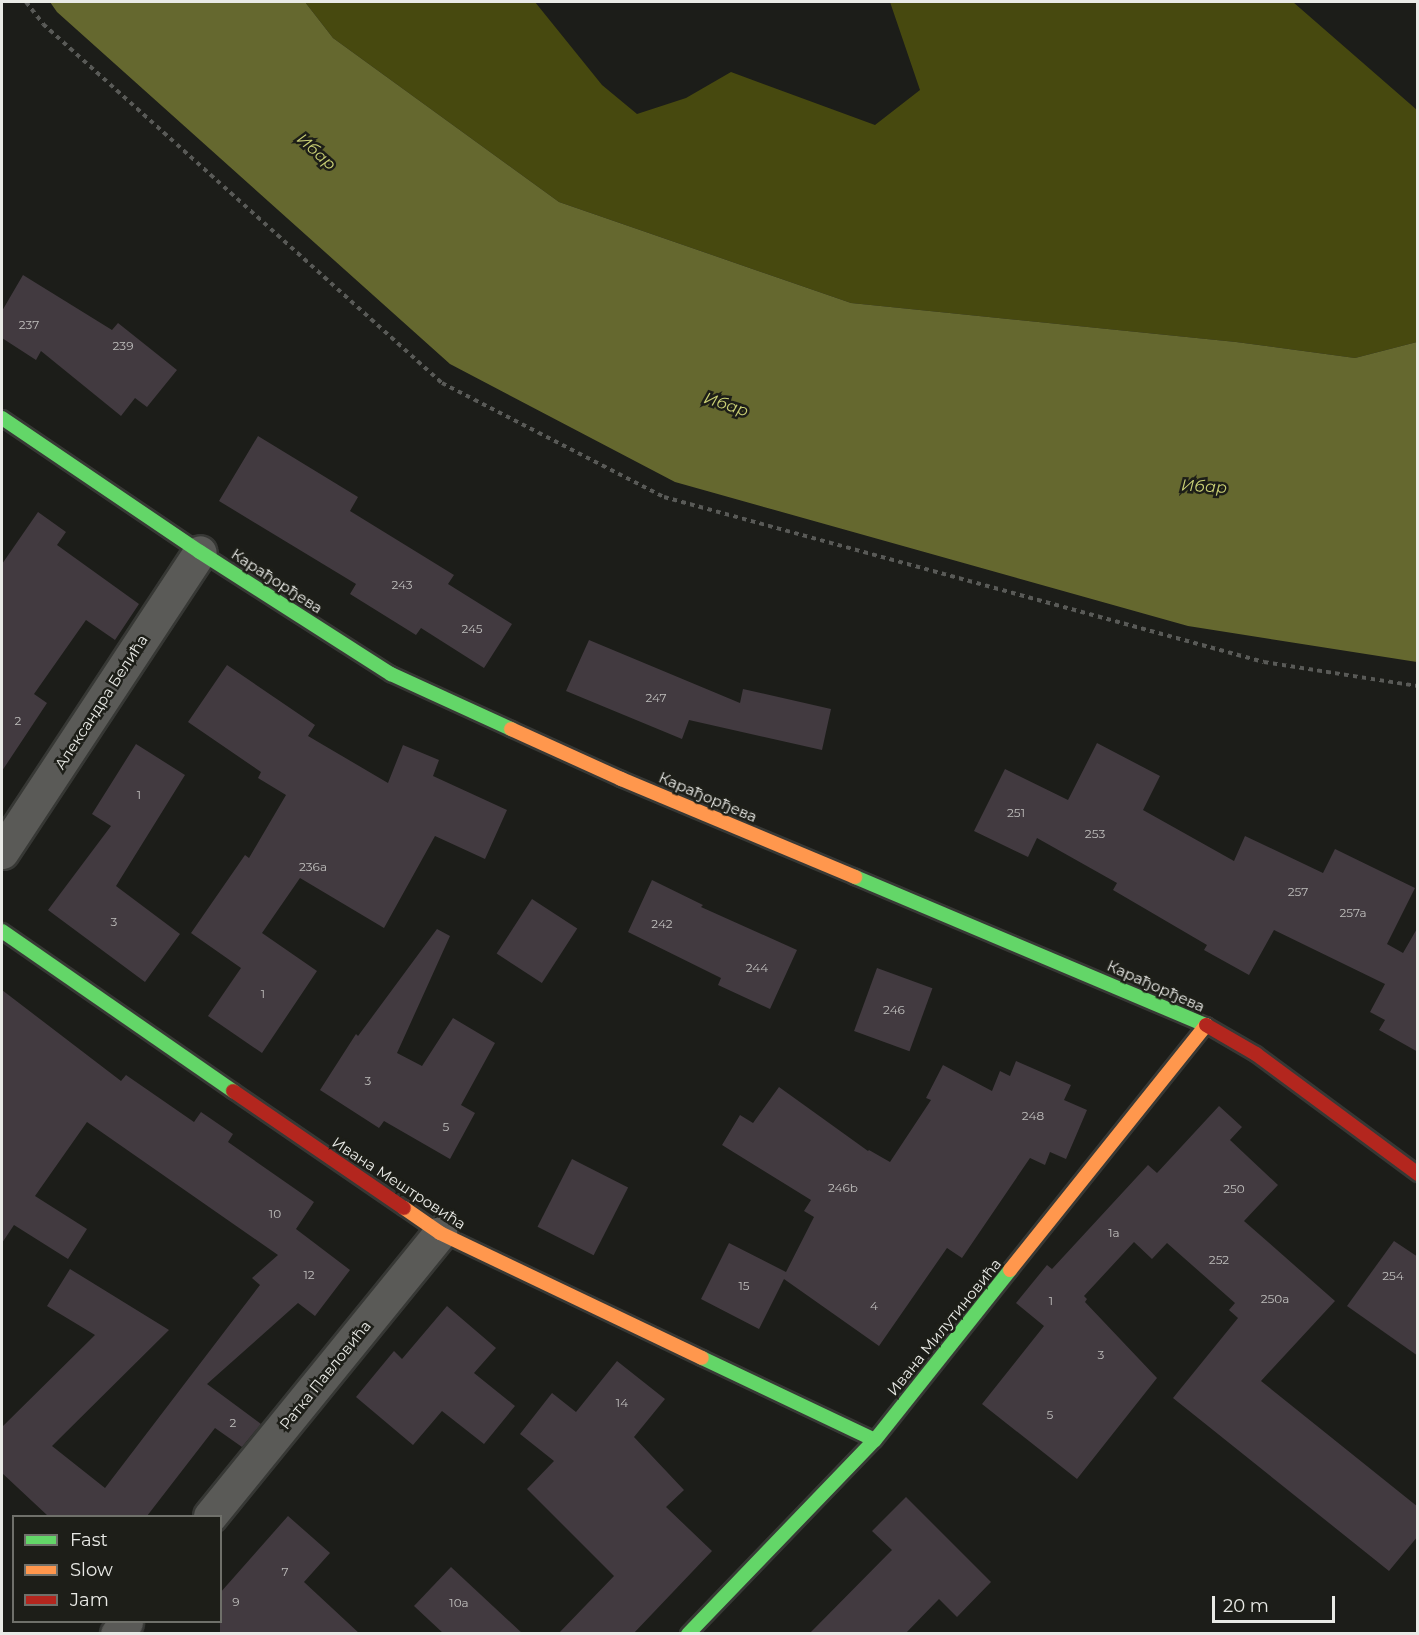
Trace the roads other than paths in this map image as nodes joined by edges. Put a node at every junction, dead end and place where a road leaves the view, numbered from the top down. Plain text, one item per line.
1 (2, 418) edge
2 (200, 552) junction
3 (2, 852) edge
4 (2, 931) edge
5 (1206, 1025) junction
6 (1418, 1174) edge
7 (440, 1233) junction
8 (875, 1440) junction
9 (211, 1515) edge
10 (688, 1634) edge

1 - 2 street, Карађорђева
2 - 3 street, Александра Белића
2 - 5 street, Карађорђева
4 - 7 street, Ивана Мештровића
5 - 6 street, Карађорђева
5 - 8 street, Ивана Милутиновића
7 - 8 street, Ивана Мештровића
7 - 9 street, Ратка Павловића
8 - 10 street, Ивана Милутиновића

